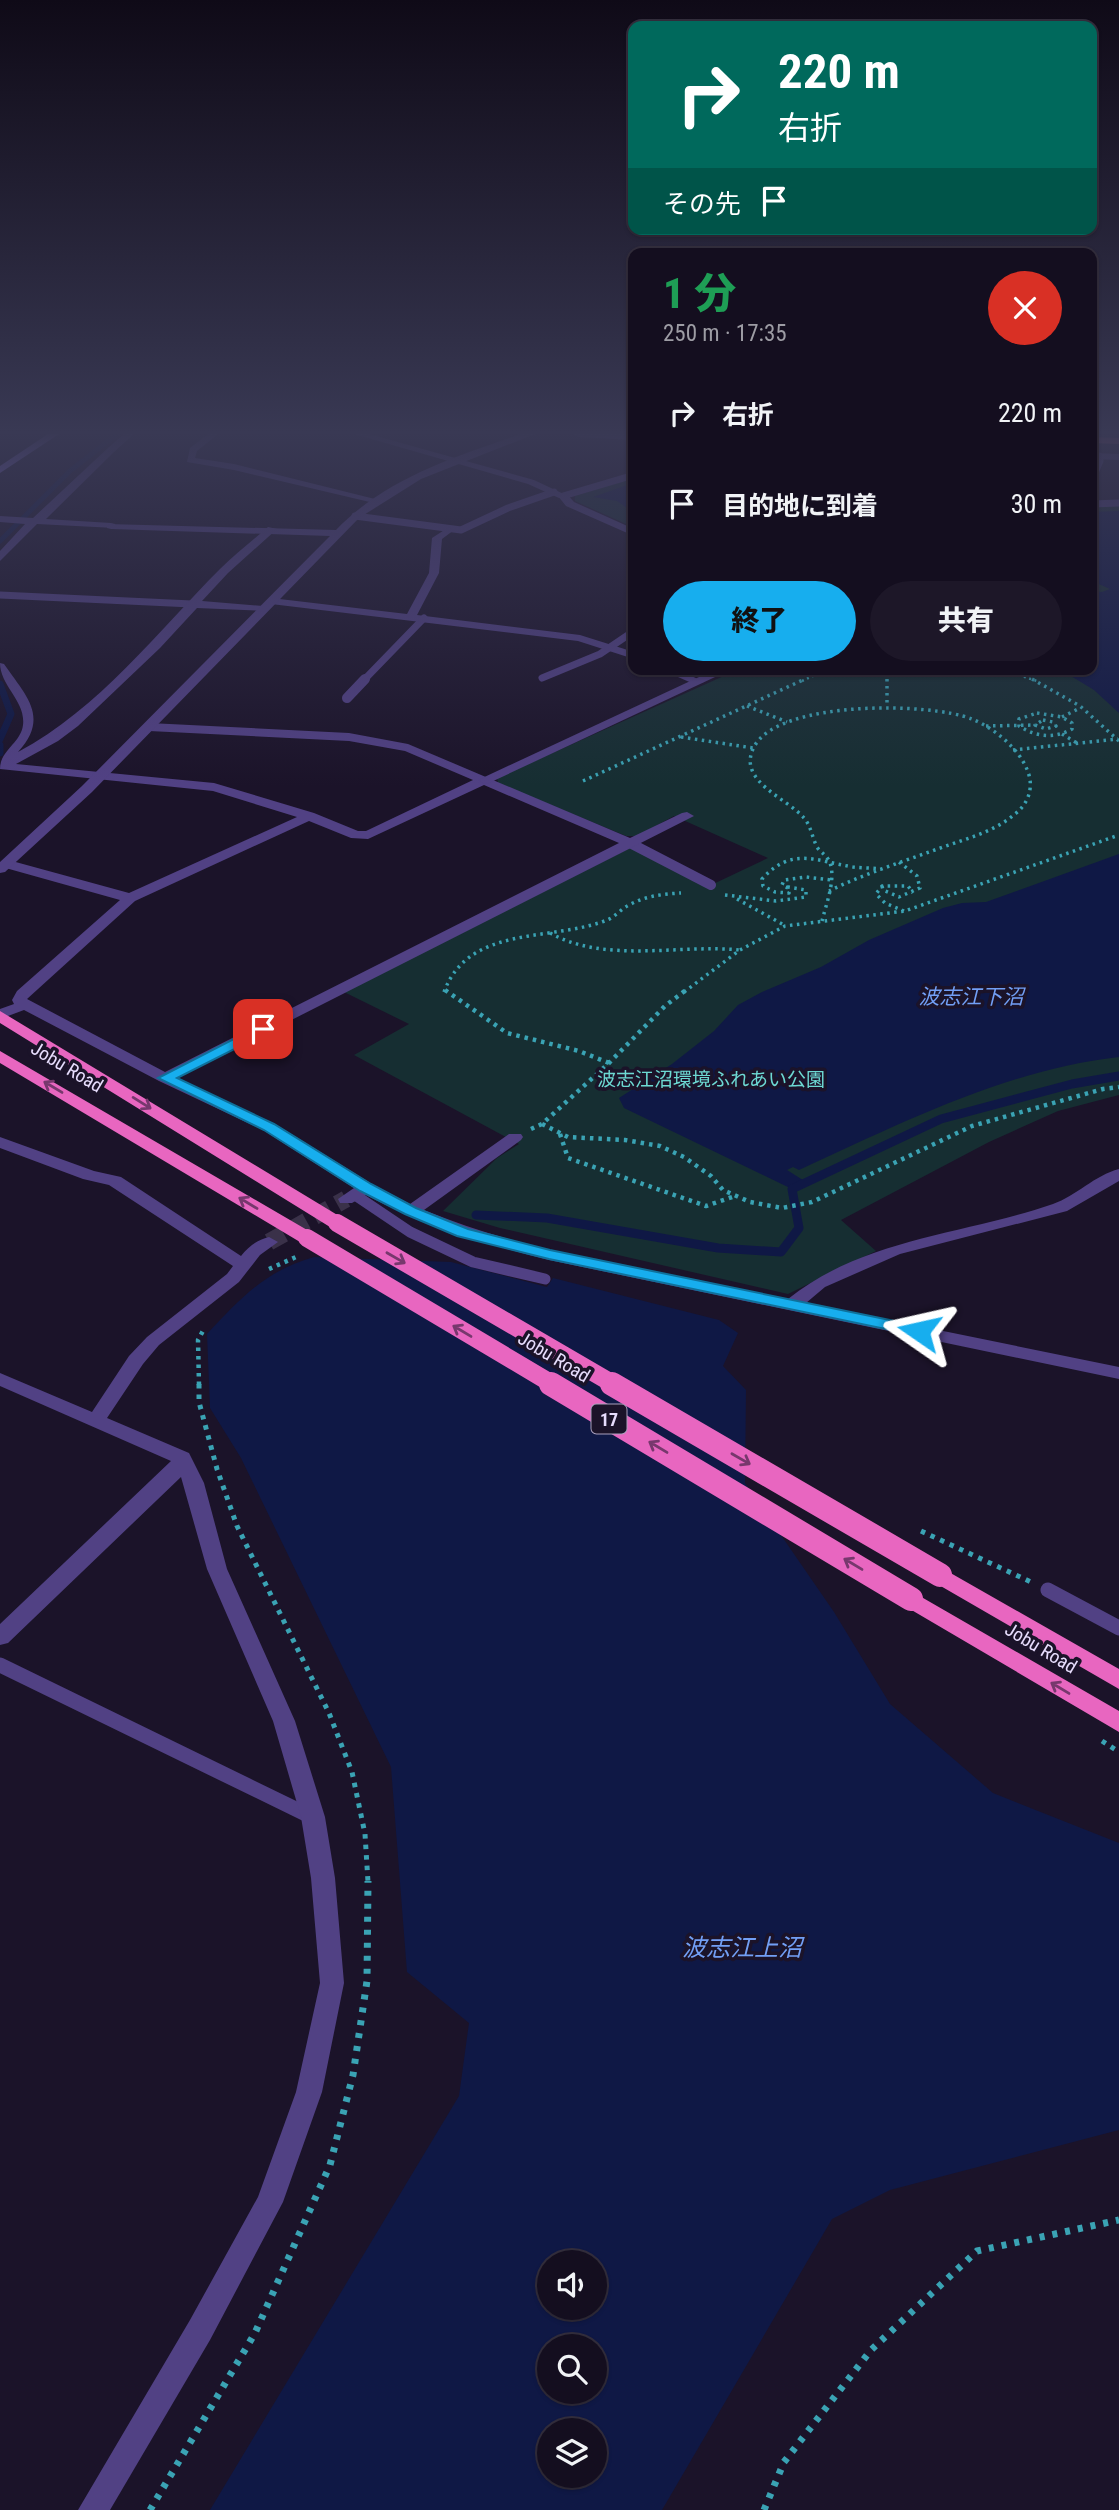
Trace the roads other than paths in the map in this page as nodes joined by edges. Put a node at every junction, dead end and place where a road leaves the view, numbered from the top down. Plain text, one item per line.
1 (248, 551) edge
2 (320, 551) edge
3 (436, 551) edge
4 (0, 595) edge
5 (192, 604) junction
6 (267, 605) junction
7 (411, 616) junction
8 (424, 618) junction
9 (628, 635) edge
10 (611, 648) junction
11 (628, 654) edge
12 (0, 666) edge
13 (680, 675) edge
14 (713, 675) edge
15 (542, 678) dead end
16 (698, 682) junction
17 (347, 698) dead end
18 (149, 727) junction
19 (2, 767) edge
20 (100, 776) junction
21 (484, 780) junction
22 (309, 816) junction
23 (687, 816) dead end
24 (630, 843) junction
25 (2, 867) edge
26 (712, 885) road end
27 (130, 898) junction
28 (25, 1005) junction
29 (0, 1015) edge
30 (0, 1056) edge
31 (165, 1078) junction
32 (515, 1138) road end
33 (0, 1142) edge
34 (1119, 1174) edge
35 (356, 1194) junction
36 (411, 1211) junction
37 (269, 1242) tunnel mouth
38 (244, 1265) junction
39 (545, 1279) dead end
40 (792, 1306) junction
41 (1119, 1373) edge
42 (0, 1379) edge
43 (96, 1420) junction
44 (182, 1458) junction
45 (1048, 1590) road end
46 (1119, 1628) edge
47 (0, 1637) edge
48 (0, 1665) edge
49 (1119, 1680) edge
50 (1119, 1723) edge
51 (313, 1817) junction
52 (93, 2510) edge

1 - 5 street
2 - 6 street
3 - 7 street
4 - 5 lane
5 - 6 street
5 - 19 street
6 - 7 street
6 - 18 street
7 - 8 street
8 - 10 street
8 - 17 lane
9 - 10 lane
10 - 11 street
10 - 15 lane
12 - 19 street
13 - 16 street
14 - 16 street
16 - 21 street
18 - 20 street
18 - 21 street
19 - 20 street
20 - 22 street
20 - 25 street
21 - 22 street
21 - 24 street
22 - 27 street
23 - 24 street
24 - 26 lane
24 - 31 street
25 - 27 street
27 - 28 street
28 - 29 street
28 - 31 street
29 -> 49 highway, Jobu Road / 17, bridge
50 -> 30 highway, Jobu Road / 17, bridge
31 - 35 street
32 - 36 street
33 - 38 street
34 - 40 street
35 - 36 street
35 - 39 lane
36 - 40 street
37 - 38 street
38 - 43 street
40 - 41 street
42 - 43 street
43 - 44 street
44 - 47 street
44 - 51 street
45 - 46 lane
48 - 51 lane
51 - 52 street

